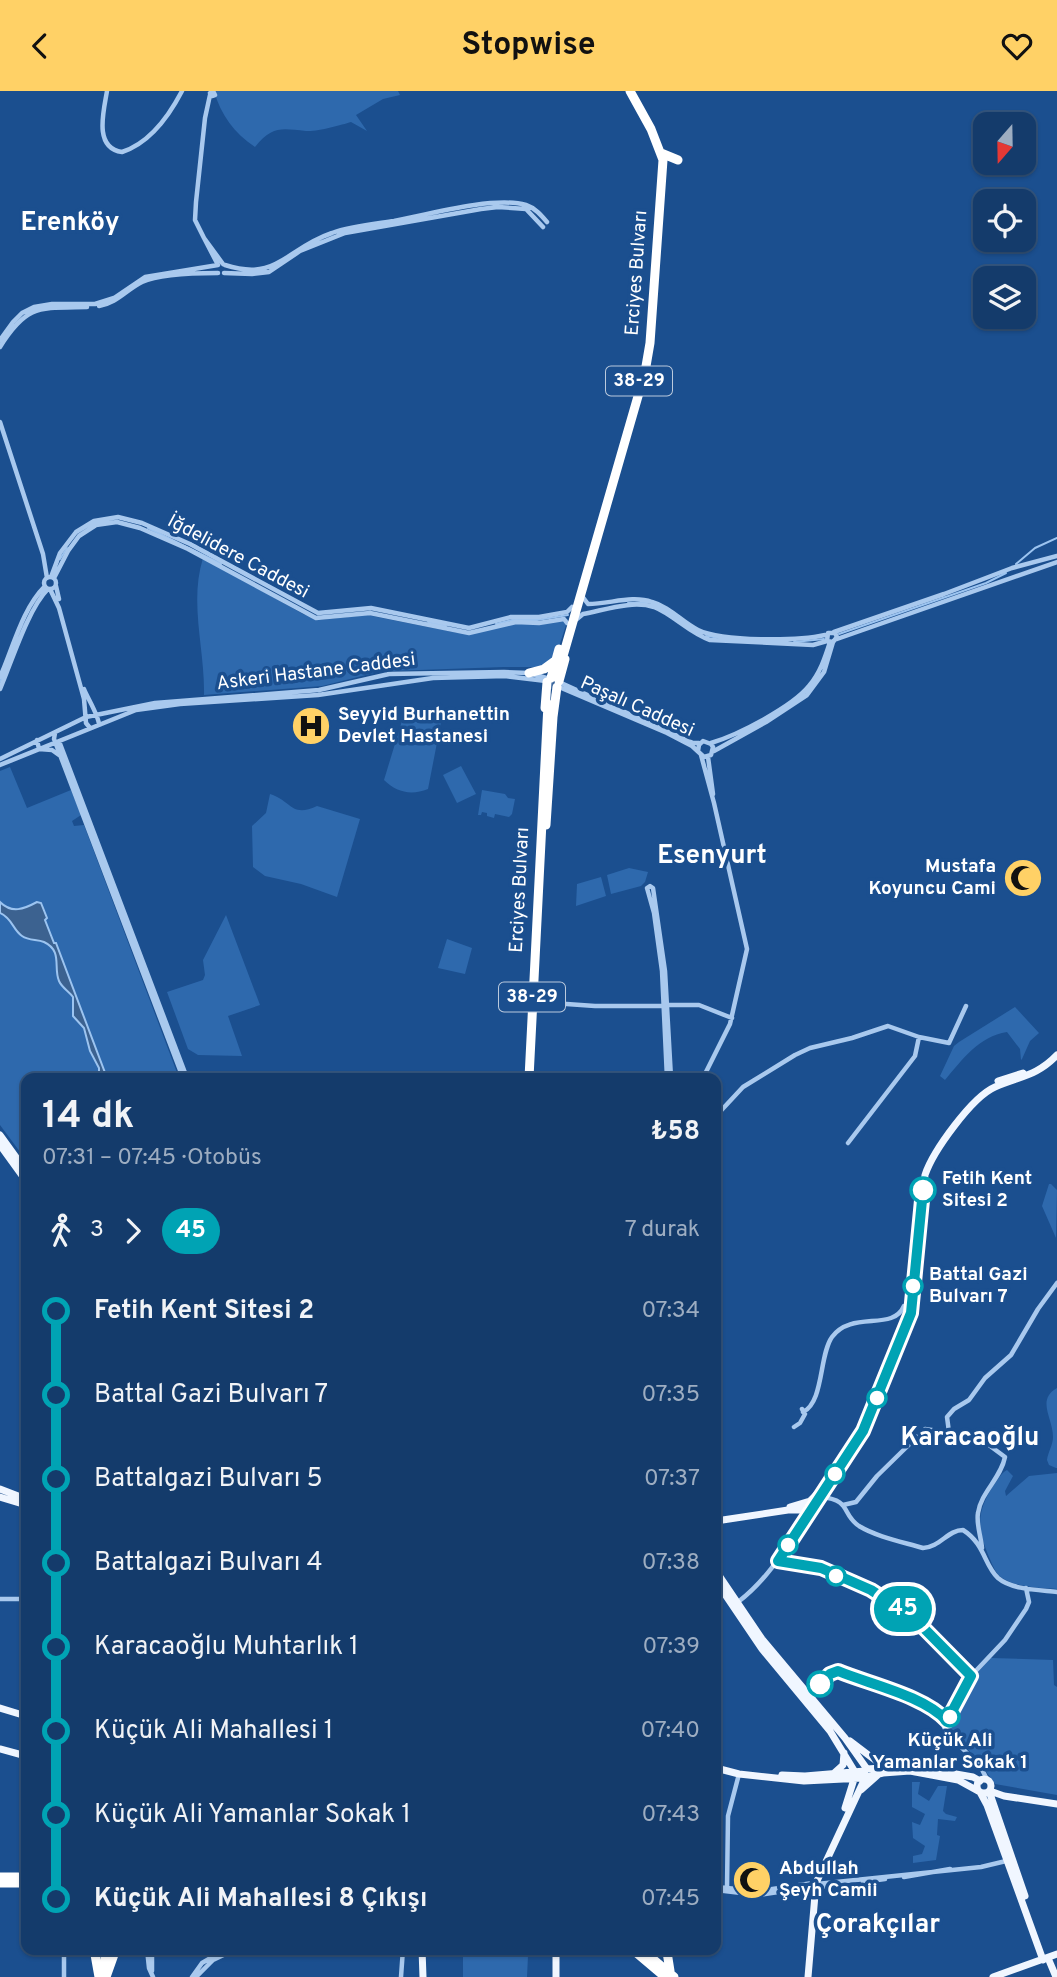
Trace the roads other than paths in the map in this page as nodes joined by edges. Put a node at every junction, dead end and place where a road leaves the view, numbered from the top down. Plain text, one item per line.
1 (107, 91) edge
2 (182, 91) edge
3 (624, 91) edge
4 (630, 91) edge
5 (210, 93) edge
6 (661, 153) junction
7 (678, 160) dead end
8 (222, 265) junction
9 (221, 273) junction
10 (0, 340) edge
11 (0, 347) edge
12 (0, 422) edge
13 (617, 464) junction
14 (43, 554) junction
15 (1057, 557) edge
16 (59, 560) junction
17 (1057, 562) edge
18 (47, 563) junction
19 (1012, 568) junction
20 (1016, 576) junction
21 (50, 577) junction
22 (56, 586) junction
23 (48, 588) junction
24 (582, 591) junction
25 (43, 594) junction
26 (54, 595) junction
27 (570, 610) junction
28 (61, 612) junction
29 (572, 622) junction
30 (830, 639) junction
31 (558, 662) junction
32 (0, 677) edge
33 (554, 682) junction
34 (0, 689) edge
35 (548, 699) junction
36 (85, 705) junction
37 (97, 714) junction
38 (86, 717) junction
39 (74, 723) junction
40 (99, 725) junction
41 (90, 728) junction
42 (55, 732) junction
43 (37, 740) junction
44 (58, 741) junction
45 (700, 744) junction
46 (711, 744) junction
47 (720, 746) junction
48 (39, 749) junction
49 (713, 751) junction
50 (699, 753) junction
51 (61, 757) junction
52 (708, 757) junction
53 (0, 759) edge
54 (0, 765) edge
55 (544, 769) junction
56 (709, 769) junction
57 (713, 798) junction
58 (546, 825) junction
59 (651, 890) dead end
60 (538, 1002) junction
61 (667, 1005) junction
62 (965, 1006) dead end
63 (732, 1018) junction
64 (919, 1037) junction
65 (1057, 1049) edge
66 (1057, 1055) edge
67 (183, 1073) edge
68 (183, 1073) edge
69 (531, 1073) edge
70 (531, 1073) edge
71 (669, 1073) edge
72 (705, 1073) edge
73 (721, 1111) edge
74 (0, 1133) edge
75 (848, 1143) dead end
76 (0, 1145) edge
77 (21, 1162) edge
78 (21, 1174) edge
79 (1057, 1283) edge
80 (1055, 1291) edge
81 (908, 1307) junction
82 (794, 1427) dead end
83 (949, 1432) junction
84 (0, 1489) edge
85 (818, 1496) junction
86 (0, 1497) edge
87 (21, 1497) edge
88 (21, 1503) edge
89 (810, 1504) junction
90 (844, 1504) junction
91 (805, 1514) junction
92 (721, 1518) edge
93 (721, 1518) edge
94 (982, 1548) junction
95 (721, 1578) edge
96 (721, 1588) edge
97 (1026, 1588) junction
98 (1057, 1592) edge
99 (0, 1599) edge
100 (21, 1599) edge
101 (737, 1602) junction
102 (0, 1710) edge
103 (21, 1716) edge
104 (845, 1738) junction
105 (0, 1748) edge
106 (844, 1752) junction
107 (21, 1753) edge
108 (721, 1767) edge
109 (890, 1767) junction
110 (721, 1768) edge
111 (880, 1773) junction
112 (739, 1774) junction
113 (861, 1774) junction
114 (833, 1777) junction
115 (986, 1785) junction
116 (979, 1791) junction
117 (854, 1794) junction
118 (1011, 1797) junction
119 (1057, 1802) edge
120 (995, 1810) junction
121 (1006, 1861) junction
122 (21, 1877) edge
123 (3, 1880) edge
124 (21, 1883) edge
125 (815, 1885) junction
126 (721, 1888) edge
127 (727, 1888) junction
128 (721, 1889) edge
129 (1057, 1952) edge
130 (64, 1955) edge
131 (97, 1955) edge
132 (110, 1955) edge
133 (150, 1955) edge
134 (216, 1955) edge
135 (223, 1955) edge
136 (402, 1955) edge
137 (424, 1955) edge
138 (557, 1955) edge
139 (645, 1955) edge
140 (1045, 1956) junction
141 (664, 1964) edge
142 (1054, 1972) edge
143 (152, 1976) edge
144 (64, 1977) edge
145 (99, 1977) edge
146 (106, 1977) edge
147 (194, 1977) edge
148 (401, 1977) edge
149 (425, 1977) edge
150 (558, 1977) edge
151 (806, 1977) edge
152 (984, 1977) edge
153 (993, 1977) edge

1 - 2 street
3 - 13 highway, Erciyes Bulvarı / 38-29
4 - 6 highway, Erciyes Bulvarı / 38-29
5 - 8 street
6 - 7 highway
6 - 13 highway, Erciyes Bulvarı / 38-29
8 - 9 street
8 - 9 street
8 - 9 street
8 - 10 street
9 - 11 street
12 - 14 street
13 - 24 highway, Erciyes Bulvarı / 38-29
14 - 18 street
14 - 21 street
15 - 19 street
16 - 18 street
16 - 21 street, İğdelidere Caddesi
16 - 27 street, İğdelidere Caddesi
16 - 29 street, İğdelidere Caddesi
17 - 20 street
18 - 21 street
19 - 20 street
19 - 30 street
20 - 30 street
21 - 22 street
21 - 23 street
22 - 23 street
22 - 28 street
23 - 25 street
23 - 26 street
23 - 32 street
24 - 27 highway
24 - 29 highway
24 - 30 street
24 - 31 highway, Erciyes Bulvarı / 38-29
25 - 26 street
25 - 34 street
26 - 28 street
27 - 29 highway
28 - 36 street
28 - 37 street
29 - 30 street, İğdelidere Caddesi
29 - 31 highway
29 - 33 highway
30 - 46 street, Paşalı Caddesi
30 - 47 street, Paşalı Caddesi
31 - 33 highway
31 - 33 highway
33 - 35 highway
33 - 35 highway
33 - 37 street, Askeri Hastane Caddesi
33 - 40 street, Askeri Hastane Caddesi
33 - 45 street, Paşalı Caddesi
33 - 50 street, Paşalı Caddesi
33 - 58 highway
35 - 55 highway, Erciyes Bulvarı / 38-29
35 - 55 highway
35 - 58 highway, Erciyes Bulvarı / 38-29
36 - 38 street
36 - 39 street
37 - 38 street, Askeri Hastane Caddesi
37 - 40 street
38 - 39 street, Askeri Hastane Caddesi
38 - 41 street
39 - 42 street, Askeri Hastane Caddesi
40 - 41 street, Askeri Hastane Caddesi
41 - 44 street, Askeri Hastane Caddesi
42 - 43 street, Askeri Hastane Caddesi
42 - 44 street
43 - 48 street
43 - 53 street, Askeri Hastane Caddesi
44 - 48 street, Askeri Hastane Caddesi
44 - 51 street
44 - 67 street
45 - 46 street
45 - 50 street
46 - 49 street
47 - 49 street, Paşalı Caddesi
47 - 56 street
48 - 51 street
48 - 54 street, Askeri Hastane Caddesi
49 - 52 street
50 - 52 street
50 - 57 street, Paşalı Caddesi
51 - 68 street
52 - 56 street
55 - 69 highway, Erciyes Bulvarı / 38-29
56 - 57 street
57 - 63 street, Paşalı Caddesi
58 - 60 highway, Erciyes Bulvarı / 38-29
59 - 61 street
60 - 61 street
60 - 70 highway, Erciyes Bulvarı / 38-29
61 - 63 street
61 - 71 street
62 - 64 street
63 - 72 street, Paşalı Caddesi
64 - 73 street
64 - 75 street
65 - 81 main road
66 - 85 main road
74 - 77 main road
76 - 78 main road
79 - 80 street
80 - 83 street
81 - 82 street
81 - 85 main road
83 - 90 street
83 - 94 street
84 - 87 main road
85 - 89 main road
85 - 90 street
86 - 88 main road
89 - 91 main road
89 - 92 main road
90 - 94 street
91 - 93 main road
91 - 101 street
94 - 97 street
95 - 101 main road
96 - 106 main road
97 - 98 street
97 - 115 street
99 - 100 street
101 - 104 main road
102 - 103 main road
104 - 109 main road
104 - 113 main road
105 - 107 main road
106 - 113 main road
106 - 114 main road
108 - 114 main road
109 - 113 main road
109 - 115 main road
110 - 112 main road
111 - 113 main road
111 - 116 main road
111 - 117 main road
112 - 114 main road
112 - 127 street
113 - 114 main road
113 - 117 main road
114 - 117 main road
115 - 116 main road
115 - 118 main road
115 - 119 main road
115 - 120 main road
116 - 121 main road
117 - 125 main road
118 - 119 main road
118 - 120 main road
120 - 140 main road
121 - 125 street
121 - 140 main road
122 - 123 highway
123 - 124 highway
125 - 127 street
125 - 128 street
125 - 151 main road
126 - 127 street
129 - 140 main road
130 - 144 street
131 - 145 highway
132 - 146 highway
133 - 143 street
134 - 147 street
135 - 147 street
136 - 148 street
137 - 149 main road
138 - 150 main road
139 - 141 highway
140 - 142 main road
140 - 152 main road
140 - 153 main road

